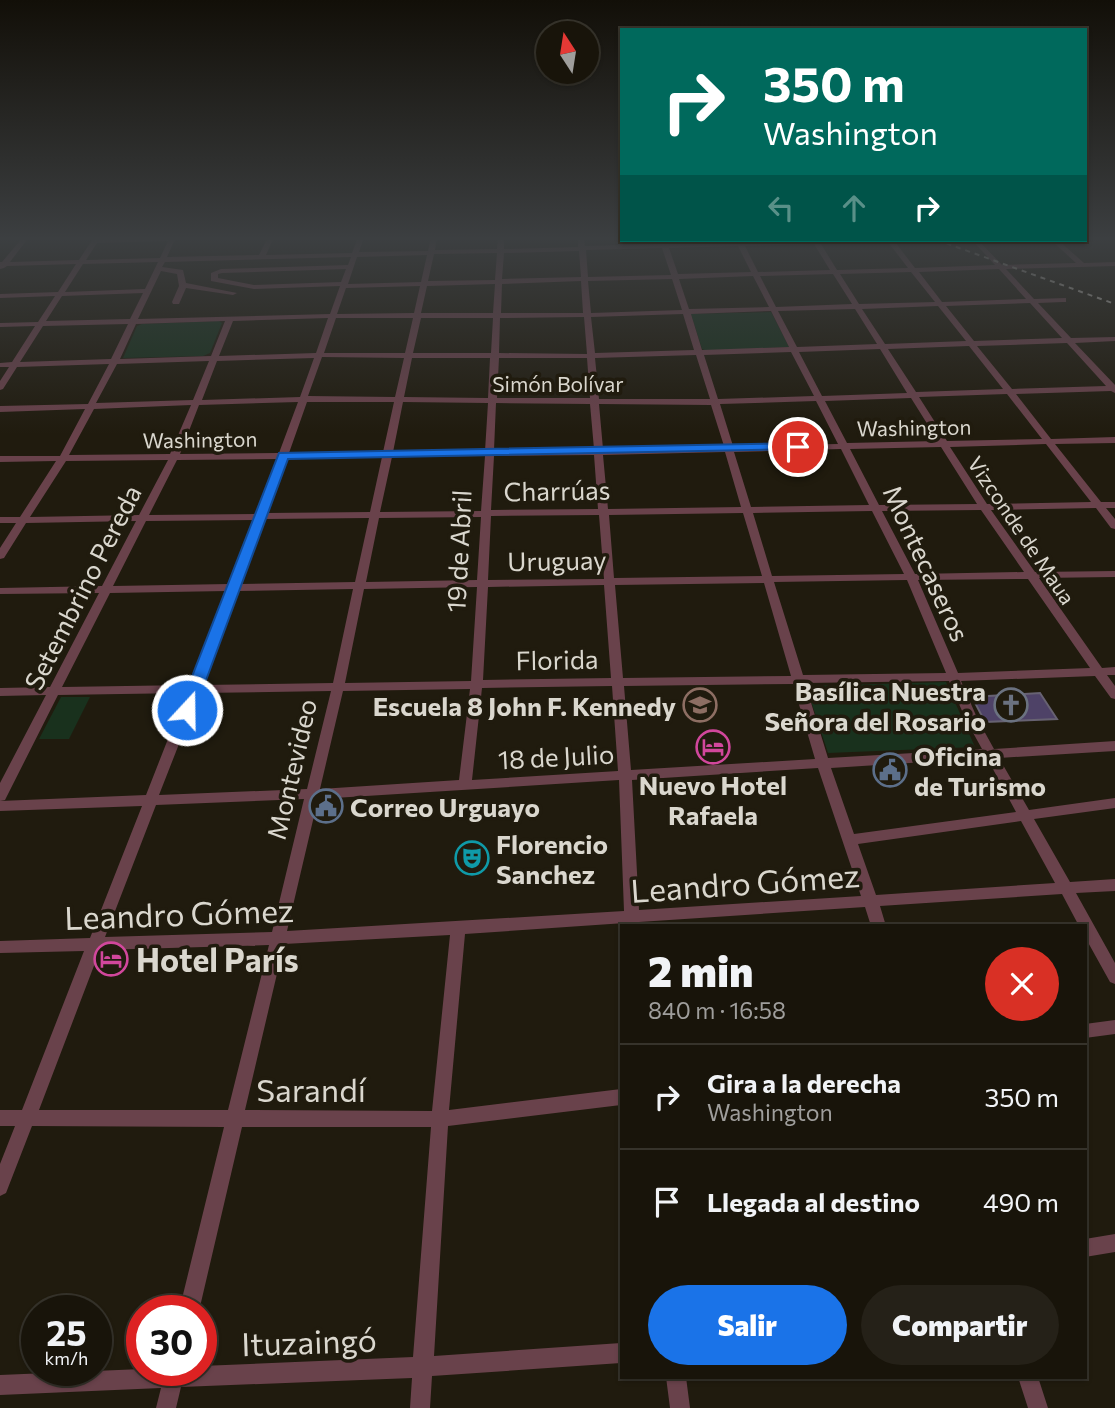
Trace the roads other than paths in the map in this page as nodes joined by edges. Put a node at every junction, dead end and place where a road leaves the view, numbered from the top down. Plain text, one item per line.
1 (55, 303) edge
2 (143, 303) edge
3 (337, 303) edge
4 (418, 303) edge
5 (498, 303) edge
6 (585, 303) edge
7 (684, 303) edge
8 (770, 303) edge
9 (855, 303) edge
10 (940, 303) junction
11 (953, 303) edge
12 (1034, 303) edge
13 (857, 306) junction
14 (774, 309) junction
15 (687, 311) junction
16 (416, 315) junction
17 (497, 315) junction
18 (586, 315) junction
19 (333, 316) junction
20 (230, 318) junction
21 (134, 321) junction
22 (40, 324) junction
23 (0, 325) edge
24 (1115, 339) edge
25 (1069, 341) junction
26 (971, 344) junction
27 (882, 346) junction
28 (795, 349) junction
29 (699, 353) junction
30 (320, 355) junction
31 (408, 355) junction
32 (495, 356) junction
33 (589, 356) junction
34 (214, 359) junction
35 (114, 362) junction
36 (0, 365) edge
37 (13, 365) junction
38 (0, 387) edge
39 (1114, 389) edge
40 (1009, 392) junction
41 (914, 396) junction
42 (304, 399) junction
43 (400, 399) junction
44 (820, 399) junction
45 (493, 400) junction
46 (593, 401) junction
47 (715, 402) junction
48 (198, 403) junction
49 (89, 406) junction
50 (0, 409) edge
51 (1115, 440) edge
52 (1047, 441) junction
53 (944, 444) junction
54 (844, 446) junction
55 (729, 449) junction
56 (597, 452) junction
57 (490, 453) junction
58 (388, 454) junction
59 (284, 456) junction
60 (174, 457) junction
61 (63, 458) junction
62 (0, 459) edge
63 (1115, 505) edge
64 (1098, 506) junction
65 (984, 507) junction
66 (877, 509) junction
67 (748, 510) junction
68 (602, 512) junction
69 (486, 514) junction
70 (375, 515) junction
71 (261, 517) junction
72 (144, 518) junction
73 (0, 520) edge
74 (23, 520) junction
75 (1115, 526) edge
76 (0, 556) edge
77 (1115, 574) edge
78 (1030, 575) junction
79 (911, 577) junction
80 (766, 579) junction
81 (607, 582) junction
82 (484, 584) junction
83 (360, 586) junction
84 (234, 588) junction
85 (107, 590) junction
86 (0, 591) edge
87 (1115, 671) edge
88 (1098, 672) junction
89 (955, 677) junction
90 (797, 678) junction
91 (615, 681) junction
92 (477, 684) junction
93 (338, 686) junction
94 (196, 688) junction
95 (54, 691) junction
96 (0, 692) edge
97 (1115, 695) edge
98 (1115, 746) edge
99 (991, 754) junction
100 (823, 763) junction
101 (625, 776) junction
102 (466, 784) junction
103 (313, 794) junction
104 (0, 796) edge
105 (151, 802) junction
106 (1115, 803) edge
107 (0, 806) edge
108 (1024, 814) junction
109 (851, 840) junction
110 (1115, 885) edge
111 (1068, 890) junction
112 (871, 901) junction
113 (632, 922) edge
114 (878, 924) edge
115 (1086, 924) edge
116 (1087, 925) edge
117 (458, 928) junction
118 (278, 938) junction
119 (96, 945) junction
120 (0, 947) edge
121 (1115, 977) edge
122 (1115, 1027) edge
123 (1087, 1031) edge
124 (620, 1097) edge
125 (0, 1118) edge
126 (233, 1118) junction
127 (27, 1119) junction
128 (440, 1119) junction
129 (0, 1187) edge
130 (1115, 1243) edge
131 (1087, 1248) edge
132 (193, 1295) edge
133 (620, 1353) edge
134 (424, 1367) junction
135 (217, 1373) edge
136 (126, 1377) edge
137 (676, 1379) edge
138 (1029, 1379) edge
139 (0, 1385) edge
140 (171, 1386) edge
141 (166, 1408) edge
142 (420, 1408) edge
143 (680, 1408) edge
144 (1038, 1408) edge

1 - 22 street
2 - 21 street
3 - 19 street
4 - 16 street, Montevideo
5 - 17 street, 19 de Abril
6 - 18 street
7 - 15 street
8 - 14 street, Montecaseros
9 - 13 street, Vizconde de Maua
10 - 11 street
10 - 13 street
10 - 26 street
12 - 25 street
13 - 14 street
13 - 27 street, Vizconde de Maua
14 - 15 street
14 - 28 street, Montecaseros
15 - 18 street
15 - 29 street
16 - 17 street
16 - 19 street
16 - 31 street, Montevideo
17 - 18 street
17 - 32 street, 19 de Abril
18 - 33 street
19 - 20 street
19 - 30 street
20 - 21 street
20 - 34 street, Setembrino Pereda
21 - 22 street
21 - 35 street
22 - 23 street
22 - 37 street
24 - 25 street
25 - 26 street
25 - 39 street
26 - 27 street
26 - 40 street
27 - 28 street
27 - 41 street, Vizconde de Maua
28 - 29 street
28 - 44 street, Montecaseros
29 - 33 street
29 - 47 street
30 - 31 street
30 - 34 street
30 - 42 street
31 - 32 street
31 - 43 street, Montevideo
32 - 33 street
32 - 45 street, 19 de Abril
33 - 46 street
34 - 35 street
34 - 48 street, Setembrino Pereda
35 - 37 street
35 - 49 street
36 - 37 street
37 - 38 street
39 - 40 street, Simón Bolívar
40 - 41 street, Simón Bolívar
40 - 52 street
41 - 44 street, Simón Bolívar
41 - 53 street, Vizconde de Maua
42 - 43 street, Simón Bolívar
42 - 48 street, Simón Bolívar
42 - 59 street
43 - 45 street, Simón Bolívar
43 - 58 street, Montevideo
44 - 47 street, Simón Bolívar
44 - 54 street, Montecaseros
45 - 46 street, Simón Bolívar
45 - 57 street, 19 de Abril
46 - 47 street, Simón Bolívar
46 - 56 street
47 - 55 street
48 - 49 street, Simón Bolívar
48 - 60 street, Setembrino Pereda
49 - 50 street, Simón Bolívar
49 - 61 street
51 - 52 street, Washington
52 - 53 street, Washington
52 - 64 street
53 - 54 street, Washington
53 - 65 street, Vizconde de Maua
54 - 55 street, Washington
54 - 66 street, Montecaseros
55 - 56 street, Washington
55 - 67 street
56 - 57 street, Washington
56 - 68 street
57 - 58 street, Washington
57 - 69 street, 19 de Abril
58 - 59 street, Washington
58 - 70 street, Montevideo
59 - 60 street, Washington
59 - 71 street
60 - 61 street, Washington
60 - 72 street, Setembrino Pereda
61 - 62 street, Washington
61 - 74 street
63 - 64 street, Charrúas
64 - 65 street, Charrúas
64 - 75 street
65 - 66 street, Charrúas
65 - 78 street, Vizconde de Maua
66 - 67 street, Charrúas
66 - 79 street, Montecaseros
67 - 68 street, Charrúas
67 - 80 street
68 - 69 street, Charrúas
68 - 81 street
69 - 70 street, Charrúas
69 - 82 street, 19 de Abril
70 - 71 street, Charrúas
70 - 83 street, Montevideo
71 - 72 street, Charrúas
71 - 84 street
72 - 74 street, Charrúas
72 - 85 street, Setembrino Pereda
73 - 74 street, Charrúas
74 - 76 street
77 - 78 street, Uruguay
78 - 79 street, Uruguay
78 - 88 street, Vizconde de Maua
79 - 80 street, Uruguay
79 - 89 street, Montecaseros
80 - 81 street, Uruguay
80 - 90 street
81 - 82 street, Uruguay
81 - 91 street
82 - 83 street, Uruguay
82 - 92 street, 19 de Abril
83 - 84 street, Uruguay
83 - 93 street, Montevideo
84 - 85 street, Uruguay
84 - 94 street
85 - 86 street, Uruguay
85 - 95 street, Setembrino Pereda
87 - 88 street, Florida
88 - 89 street, Florida
88 - 97 street, Vizconde de Maua
89 - 90 street, Florida
89 - 99 street, Montecaseros
90 - 91 street, Florida
90 - 100 street
91 - 92 street, Florida
91 - 101 street
92 - 93 street, Florida
92 - 102 street, 19 de Abril
93 - 94 street, Florida
93 - 103 street, Montevideo
94 - 95 street, Florida
94 - 105 street
95 - 96 street, Florida
95 - 104 street, Setembrino Pereda
98 - 99 street, 18 de Julio
99 - 100 street, 18 de Julio
99 - 108 street, Montecaseros
100 - 101 street, 18 de Julio
100 - 109 street
101 - 102 street, 18 de Julio
101 - 113 street
102 - 103 street, 18 de Julio
103 - 105 street, 18 de Julio
103 - 118 street, Montevideo
105 - 107 street, 18 de Julio
105 - 119 street
106 - 108 street
108 - 109 street
108 - 111 street, Montecaseros
109 - 112 street
110 - 111 street, Leandro Gómez
111 - 112 street, Leandro Gómez
111 - 115 street, Montecaseros
112 - 113 street, Leandro Gómez
112 - 114 street
113 - 117 street, Leandro Gómez
116 - 121 street, Montecaseros
117 - 118 street, Leandro Gómez
117 - 128 street
118 - 119 street, Leandro Gómez
118 - 126 street, Montevideo
119 - 120 street, Leandro Gómez
119 - 127 street
122 - 123 street
124 - 128 street, Sarandí
125 - 127 street, Sarandí
126 - 127 street, Sarandí
126 - 128 street, Sarandí
126 - 132 street, Montevideo
127 - 129 street
128 - 134 street
130 - 131 street
133 - 134 street, Ituzaingó
134 - 135 street, Ituzaingó
134 - 142 street
136 - 139 street, Ituzaingó
137 - 143 street
138 - 144 street
140 - 141 street

